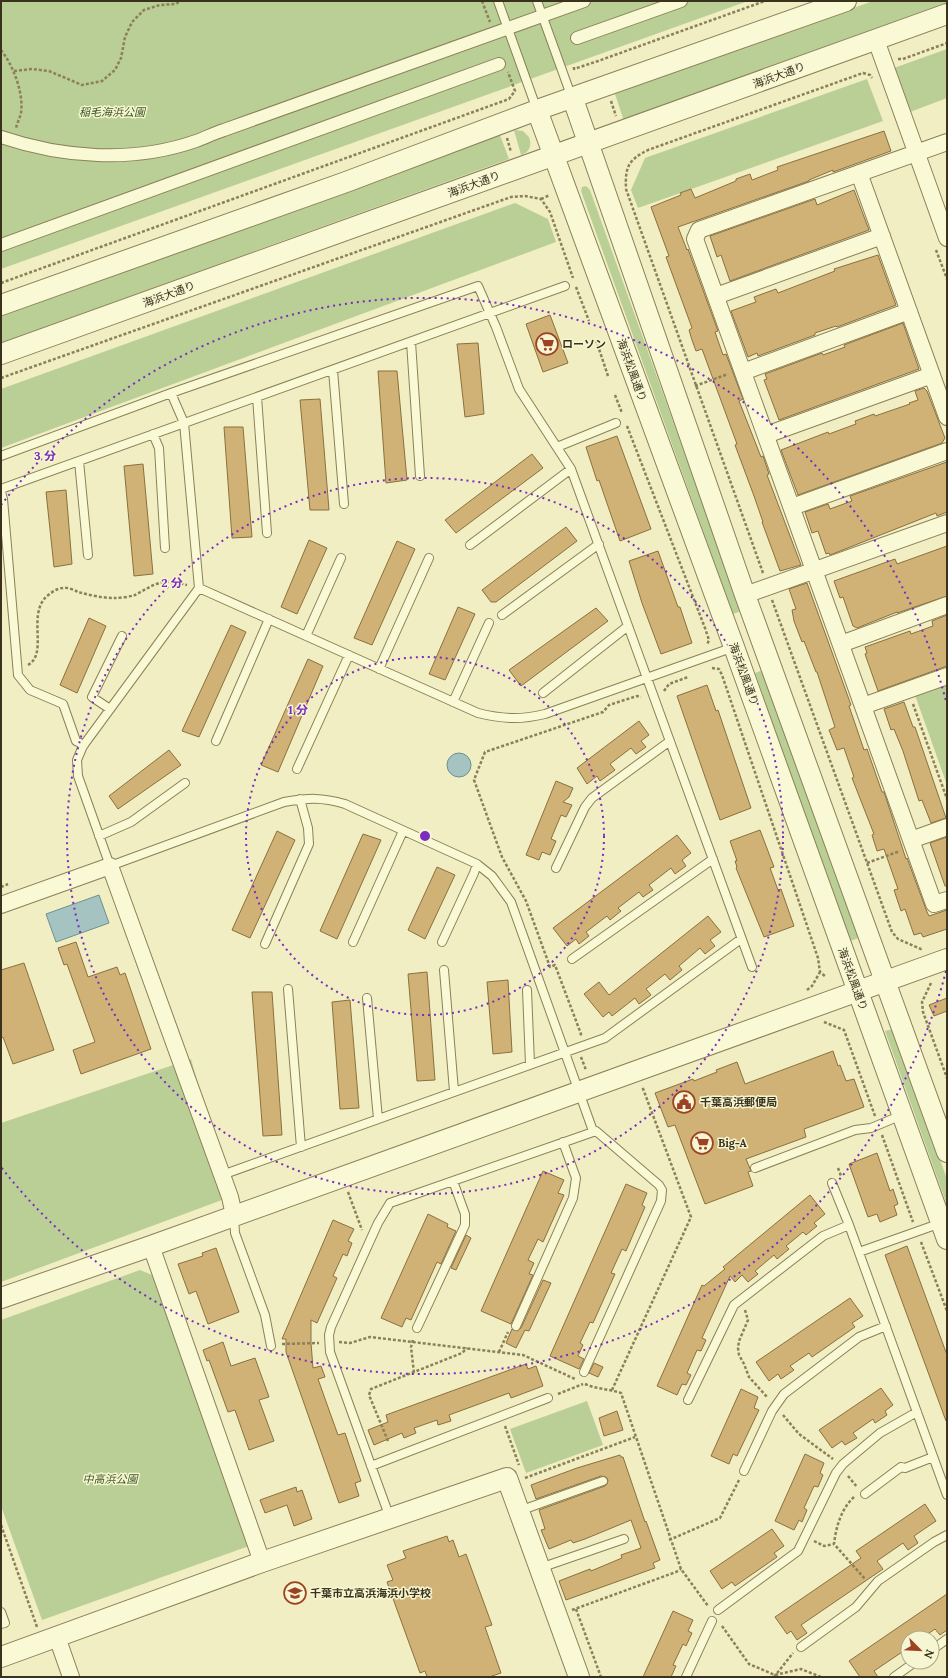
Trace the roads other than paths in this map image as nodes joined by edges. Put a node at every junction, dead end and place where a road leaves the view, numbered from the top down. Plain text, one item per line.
1 (498, 1) edge
2 (537, 1) edge
3 (584, 1) edge
4 (681, 1) edge
5 (846, 1) edge
6 (947, 14) edge
7 (542, 16) junction
8 (508, 28) junction
9 (577, 38) dead end
10 (876, 40) junction
11 (499, 64) dead end
12 (573, 99) junction
13 (537, 110) junction
14 (6, 138) edge
15 (947, 142) edge
16 (588, 143) junction
17 (917, 153) junction
18 (554, 155) junction
19 (860, 173) junction
20 (882, 236) junction
21 (947, 238) edge
22 (1, 245) edge
23 (565, 286) dead end
24 (716, 296) junction
25 (1, 305) edge
26 (909, 311) junction
27 (490, 313) junction
28 (411, 342) junction
29 (1, 354) edge
30 (333, 370) junction
31 (742, 370) junction
32 (932, 375) junction
33 (171, 393) junction
34 (257, 397) junction
35 (947, 417) edge
36 (184, 423) junction
37 (616, 423) dead end
38 (153, 434) junction
39 (766, 435) junction
40 (557, 447) junction
41 (947, 451) edge
42 (1, 456) edge
43 (79, 461) junction
44 (572, 469) junction
45 (420, 476) dead end
46 (1, 489) edge
47 (1, 492) edge
48 (344, 504) dead end
49 (792, 507) junction
50 (947, 522) edge
51 (267, 533) dead end
52 (599, 544) junction
53 (470, 546) dead end
54 (165, 548) dead end
55 (88, 556) dead end
56 (341, 558) dead end
57 (429, 558) dead end
58 (814, 570) junction
59 (199, 588) junction
60 (745, 595) junction
61 (947, 605) edge
62 (502, 615) dead end
63 (269, 620) junction
64 (488, 623) dead end
65 (628, 626) junction
66 (122, 636) dead end
67 (306, 636) junction
68 (761, 637) junction
69 (841, 644) junction
70 (734, 647) junction
71 (349, 655) junction
72 (380, 669) junction
73 (947, 676) edge
74 (647, 678) junction
75 (543, 693) dead end
76 (454, 702) junction
77 (863, 706) junction
78 (110, 709) junction
79 (216, 741) dead end
80 (670, 741) junction
81 (84, 745) junction
82 (297, 769) dead end
83 (185, 783) dead end
84 (300, 799) junction
85 (947, 827) edge
86 (403, 831) junction
87 (100, 836) junction
88 (912, 843) junction
89 (713, 859) junction
90 (477, 864) junction
91 (110, 866) junction
92 (556, 868) dead end
93 (947, 900) edge
94 (1, 905) edge
95 (741, 939) junction
96 (353, 942) dead end
97 (442, 942) dead end
98 (266, 944) dead end
99 (572, 959) dead end
100 (947, 959) edge
101 (752, 967) dead end
102 (444, 970) dead end
103 (885, 981) junction
104 (288, 989) dead end
105 (527, 990) dead end
106 (858, 991) junction
107 (367, 998) dead end
108 (564, 1052) junction
109 (530, 1064) junction
110 (454, 1091) junction
111 (579, 1091) junction
112 (902, 1115) junction
113 (378, 1119) junction
114 (594, 1131) junction
115 (563, 1142) junction
116 (300, 1146) junction
117 (947, 1152) edge
118 (755, 1168) dead end
119 (222, 1175) junction
120 (453, 1181) junction
121 (832, 1183) dead end
122 (234, 1215) junction
123 (850, 1225) junction
124 (944, 1231) edge
125 (150, 1246) junction
126 (859, 1252) junction
127 (1, 1298) edge
128 (516, 1326) road end
129 (886, 1326) junction
130 (417, 1328) road end
131 (271, 1346) road end
132 (584, 1372) dead end
133 (548, 1398) road end
134 (688, 1400) dead end
135 (917, 1412) junction
136 (933, 1457) junction
137 (371, 1466) junction
138 (744, 1470) road end
139 (603, 1481) dead end
140 (865, 1494) dead end
141 (947, 1495) edge
142 (519, 1511) junction
143 (390, 1518) junction
144 (947, 1535) edge
145 (624, 1539) dead end
146 (262, 1562) junction
147 (540, 1568) junction
148 (714, 1610) road end
149 (1, 1612) edge
150 (716, 1621) road end
151 (1, 1624) edge
152 (57, 1637) junction
153 (801, 1647) road end
154 (1, 1657) edge
155 (904, 1670) edge
156 (71, 1677) edge
157 (579, 1677) edge
158 (686, 1677) edge
159 (894, 1677) edge

1 - 8 lane
2 - 7 lane
3 - 7 street
4 - 9 street
5 - 12 street
6 - 10 street, 海浜大通り
7 - 8 street
7 - 12 lane
8 - 13 lane
8 - 14 street
10 - 16 street, 海浜大通り
10 - 17 street
11 - 22 street
12 - 13 street
12 - 16 street
13 - 18 street, 海浜松風通り
13 - 25 street
15 - 17 street
16 - 18 street, 海浜大通り
16 - 60 street
17 - 19 street
17 - 21 street
18 - 29 street, 海浜大通り
18 - 70 street, 海浜松風通り
19 - 20 street
19 - 24 street
20 - 24 street
20 - 26 street
23 - 27 lane
24 - 31 street
26 - 31 street
26 - 32 street
27 - 28 lane
27 - 33 lane
27 - 40 lane
28 - 30 lane
28 - 45 lane
30 - 34 lane
30 - 48 lane
31 - 39 street
32 - 35 street
32 - 39 street
33 - 36 lane
33 - 42 lane
34 - 36 lane
34 - 51 lane
36 - 38 lane
36 - 59 lane
37 - 40 lane
38 - 43 lane
38 - 54 lane
39 - 49 street
40 - 44 lane
41 - 49 street
43 - 46 lane
43 - 55 lane
44 - 52 lane
44 - 53 lane
47 - 81 lane
49 - 58 street
50 - 58 street
52 - 62 lane
52 - 65 lane
56 - 67 lane
57 - 72 lane
58 - 60 street
58 - 69 street
59 - 63 lane
59 - 78 lane
60 - 68 street
61 - 69 street
63 - 67 lane
63 - 79 lane
64 - 76 lane
65 - 74 lane
65 - 75 lane
66 - 78 lane
67 - 71 lane
68 - 70 street
68 - 103 street
69 - 77 street
70 - 74 lane
70 - 106 street, 海浜松風通り
71 - 72 lane
71 - 82 lane
72 - 76 lane
73 - 77 street
74 - 76 lane
74 - 80 lane
77 - 88 street
78 - 81 lane
80 - 89 lane
80 - 92 lane
81 - 87 lane
83 - 87 lane
84 - 86 lane
84 - 91 lane
84 - 98 lane
85 - 88 street
86 - 90 lane
86 - 96 lane
87 - 91 lane
88 - 93 street
89 - 95 lane
89 - 99 lane
90 - 97 lane
90 - 108 lane
91 - 94 street
91 - 119 street
95 - 101 lane
95 - 108 lane
100 - 103 street
102 - 110 lane
103 - 106 street
103 - 117 street
104 - 116 lane
105 - 109 lane
106 - 111 street
106 - 112 street, 海浜松風通り
107 - 113 lane
108 - 109 lane
108 - 111 lane
109 - 110 lane
110 - 113 lane
111 - 114 lane
111 - 122 street
112 - 118 lane
112 - 124 street, 海浜松風通り
113 - 116 lane
114 - 115 lane
114 - 132 lane
115 - 120 lane
115 - 128 lane
116 - 119 lane
119 - 122 street
120 - 130 lane
120 - 137 lane
121 - 123 lane
122 - 125 street
122 - 131 lane
123 - 126 lane
123 - 134 lane
124 - 126 lane
125 - 127 street
125 - 146 street
126 - 129 lane
129 - 135 lane
129 - 138 lane
133 - 137 lane
135 - 136 lane
135 - 148 lane
136 - 140 lane
136 - 141 lane
137 - 143 lane
139 - 142 lane
142 - 143 street
142 - 147 street
143 - 146 street
144 - 153 lane
145 - 147 lane
146 - 152 street
147 - 157 street
149 - 151 lane
150 - 158 lane
152 - 154 street
152 - 156 street
155 - 159 lane

